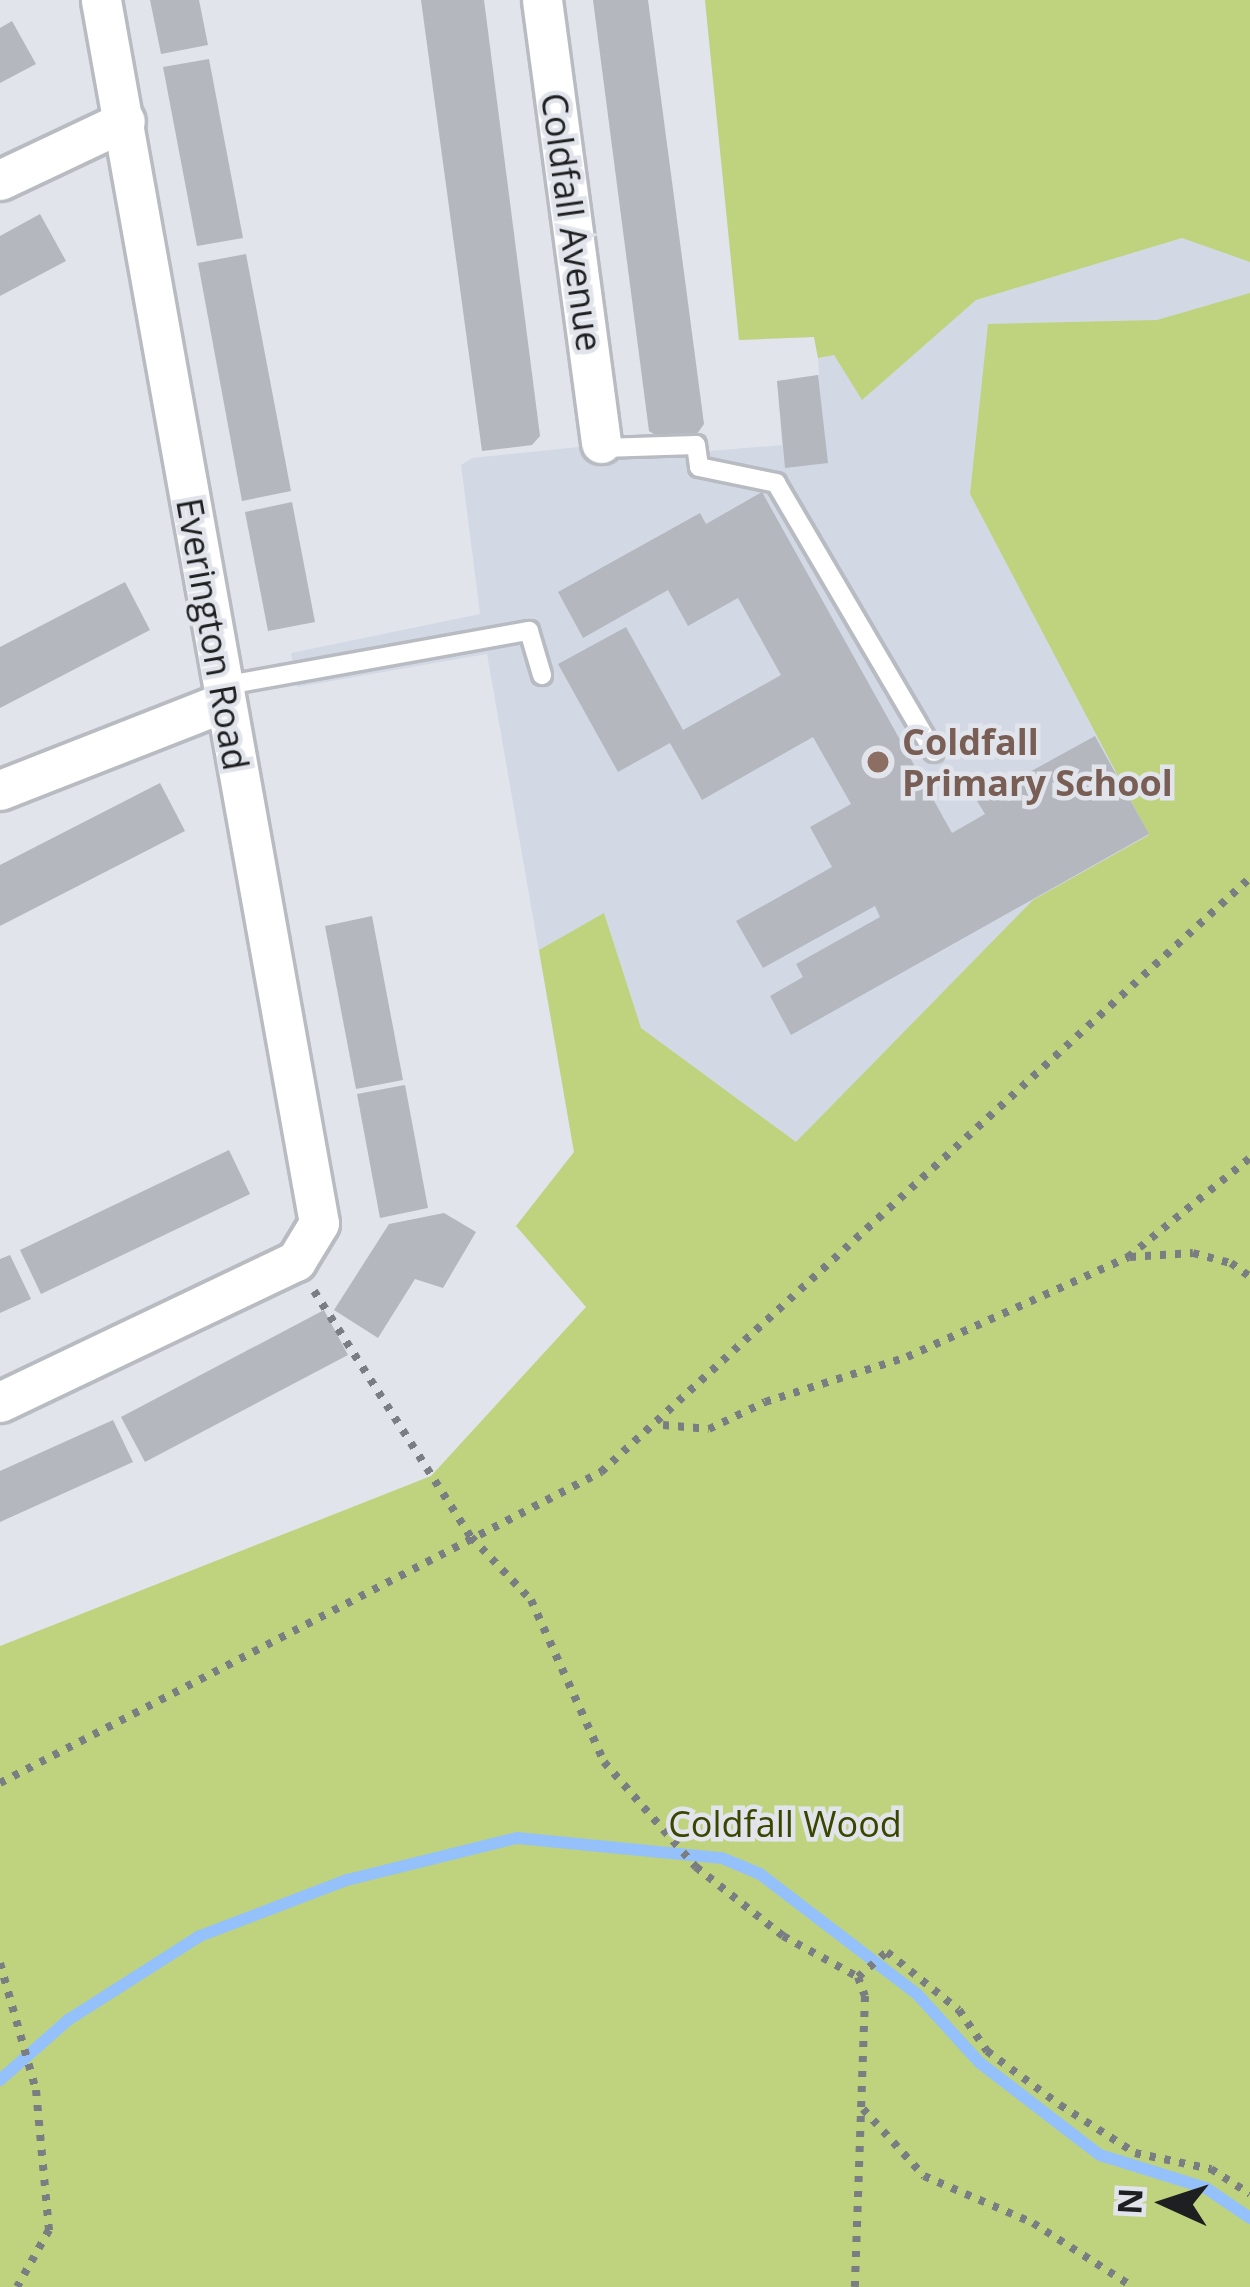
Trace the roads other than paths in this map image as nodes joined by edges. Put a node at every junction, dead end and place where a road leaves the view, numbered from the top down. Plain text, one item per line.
1 (101, 0) edge
2 (542, 0) edge
3 (125, 121) junction
4 (0, 180) edge
5 (601, 443) joint
6 (542, 675) dead end
7 (223, 694) junction
8 (934, 752) dead end
9 (0, 790) edge
10 (0, 1402) edge

1 - 3 street, Everington Road
2 - 5 street, Coldfall Avenue
3 - 4 street
3 - 7 street, Everington Road
5 - 8 lane
6 - 7 lane
7 - 9 street
7 - 10 street, Everington Road

